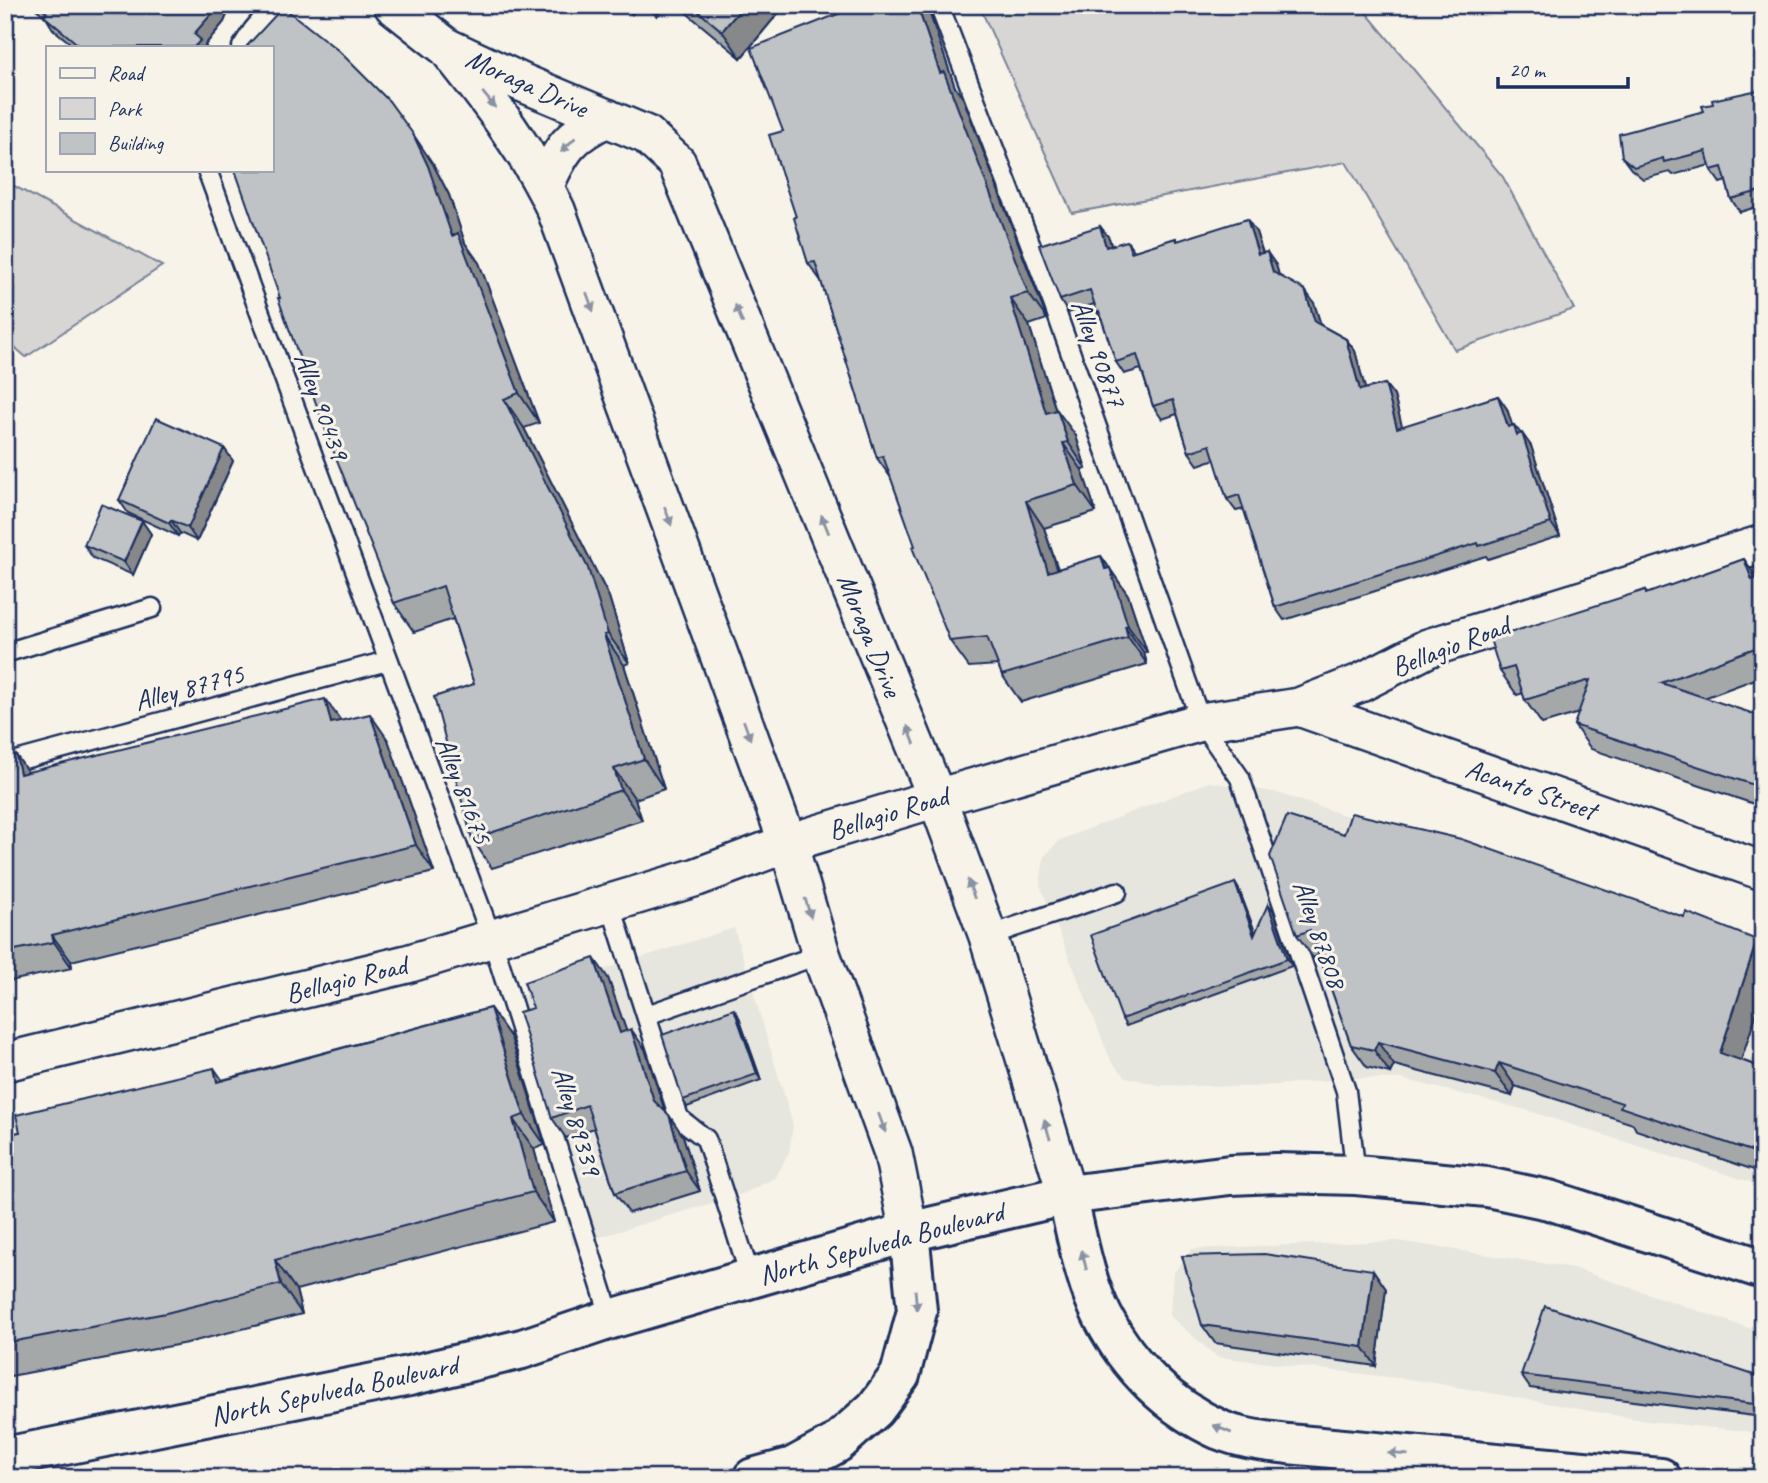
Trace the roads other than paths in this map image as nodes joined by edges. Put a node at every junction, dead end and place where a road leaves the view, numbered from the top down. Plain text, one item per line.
1 (274, 5) edge
2 (393, 5) edge
3 (939, 5) edge
4 (243, 46) edge
5 (446, 47) junction
6 (607, 118) junction
7 (208, 172) edge
8 (545, 185) junction
9 (1763, 544) edge
10 (152, 608) dead end
11 (5, 653) edge
12 (387, 661) junction
13 (1299, 707) junction
14 (1201, 722) junction
15 (5, 764) edge
16 (937, 798) junction
17 (788, 843) junction
18 (1763, 872) edge
19 (1117, 892) dead end
20 (610, 903) junction
21 (988, 936) junction
22 (492, 939) junction
23 (821, 954) junction
24 (647, 1015) junction
25 (5, 1062) edge
26 (1356, 1175) junction
27 (1067, 1195) junction
28 (909, 1232) junction
29 (1763, 1269) edge
30 (751, 1279) junction
31 (611, 1319) junction
32 (5, 1457) edge
33 (753, 1478) edge
34 (1661, 1478) edge

1 - 4 lane
2 - 5 street, Moraga Drive
3 - 14 lane, Alley 90877
5 - 6 street, Moraga Drive
5 -> 8 street, Moraga Drive
6 -> 8 street, Moraga Drive
16 -> 6 street, Moraga Drive
7 - 12 lane, Alley 90439
8 -> 17 street, Moraga Drive
9 - 13 street, Bellagio Road
10 - 11 lane
12 - 15 lane, Alley 87795
12 - 22 lane, Alley 81675
13 - 14 street, Bellagio Road
13 - 18 street, Acanto Street
14 - 16 street, Bellagio Road
14 - 26 lane, Alley 87808
16 - 17 street, Bellagio Road
21 -> 16 street, Moraga Drive
17 - 20 street, Bellagio Road
17 -> 23 street, Moraga Drive
19 - 21 lane
20 - 22 street, Bellagio Road
20 - 24 lane
27 -> 21 street, Moraga Drive
22 - 25 street, Bellagio Road
22 - 31 lane, Alley 89339
23 - 24 lane
23 -> 28 street, Moraga Drive
24 - 30 lane
26 - 27 main road, North Sepulveda Boulevard
26 - 29 main road, North Sepulveda Boulevard
27 - 28 main road, North Sepulveda Boulevard
34 -> 27 main road
28 - 30 main road, North Sepulveda Boulevard
28 -> 33 main road
30 - 31 main road, North Sepulveda Boulevard
31 - 32 main road, North Sepulveda Boulevard

